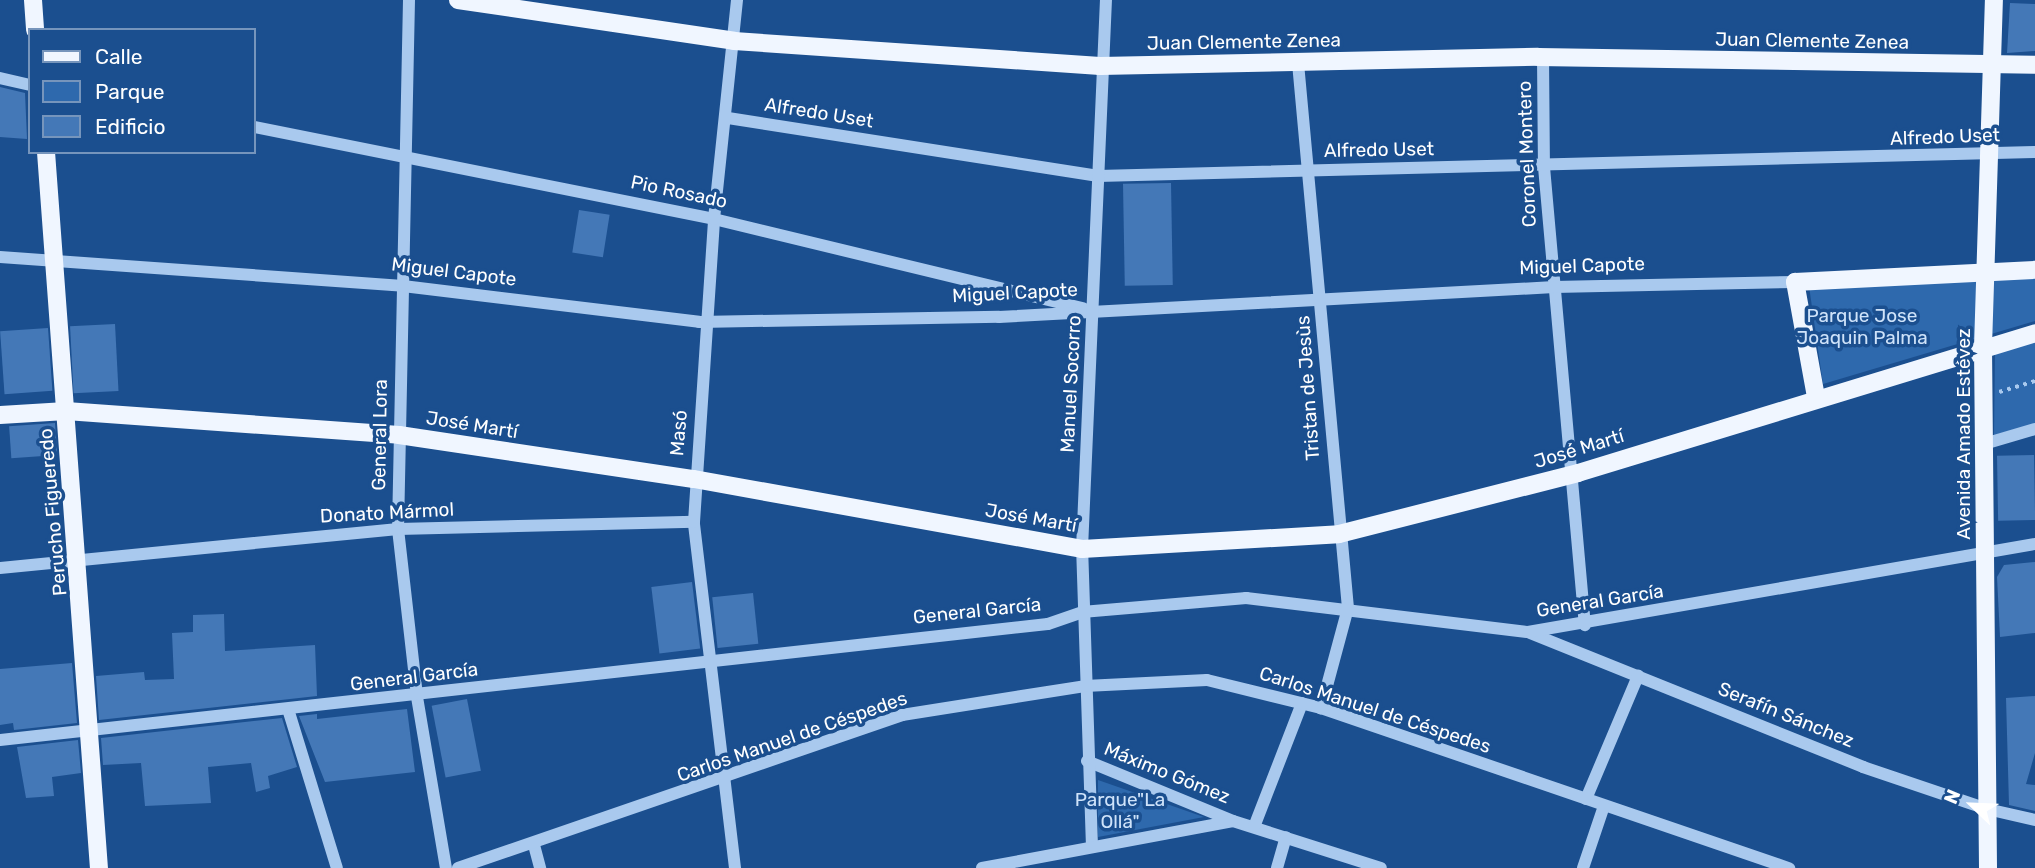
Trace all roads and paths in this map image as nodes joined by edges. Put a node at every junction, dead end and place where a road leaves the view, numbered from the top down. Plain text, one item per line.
1 (33, 0) edge
2 (409, 0) edge
3 (458, 0) edge
4 (737, 0) edge
5 (1106, 0) edge
6 (1994, 0) edge
7 (35, 28) edge
8 (734, 41) junction
9 (1543, 57) junction
10 (1298, 63) junction
11 (1993, 65) junction
12 (2035, 65) edge
13 (1100, 66) junction
14 (0, 78) edge
15 (28, 85) edge
16 (728, 118) junction
17 (256, 127) edge
18 (2035, 152) edge
19 (46, 154) edge
20 (407, 155) junction
21 (1990, 155) junction
22 (1544, 167) junction
23 (1306, 170) junction
24 (1098, 176) junction
25 (714, 219) junction
26 (0, 257) edge
27 (54, 257) junction
28 (2035, 270) edge
29 (1987, 274) junction
30 (1795, 282) junction
31 (403, 286) junction
32 (1554, 287) junction
33 (1321, 299) junction
34 (1094, 310) junction
35 (707, 322) junction
36 (2035, 332) edge
37 (1983, 347) junction
38 (2035, 381) edge
39 (1984, 396) junction
40 (1816, 397) junction
41 (66, 411) junction
42 (0, 415) edge
43 (2035, 429) edge
44 (399, 435) junction
45 (1984, 444) junction
46 (1572, 474) junction
47 (694, 479) junction
48 (694, 522) junction
49 (397, 529) junction
50 (1339, 534) junction
51 (2035, 544) edge
52 (1082, 549) junction
53 (1986, 551) junction
54 (78, 556) junction
55 (0, 568) edge
56 (1348, 608) junction
57 (1082, 612) junction
58 (1585, 625) junction
59 (1528, 632) junction
60 (709, 658) junction
61 (1638, 677) junction
62 (1085, 686) junction
63 (417, 697) junction
64 (1302, 703) junction
65 (1321, 708) junction
66 (288, 709) junction
67 (90, 727) junction
68 (0, 740) edge
69 (1087, 761) junction
70 (721, 782) junction
71 (1586, 799) junction
72 (1604, 806) junction
73 (1987, 809) junction
74 (2035, 820) edge
75 (1233, 821) junction
76 (1254, 827) junction
77 (1286, 837) junction
78 (534, 845) junction
79 (1092, 847) junction
80 (99, 868) edge
81 (337, 868) edge
82 (446, 868) edge
83 (458, 868) edge
84 (540, 868) edge
85 (735, 868) edge
86 (982, 868) edge
87 (1276, 868) edge
88 (1381, 868) edge
89 (1584, 868) edge
90 (1789, 868) edge
91 (1988, 868) edge

1 - 7 main road
2 - 20 street, General Lora
3 - 8 main road, Juan Clemente Zenea
4 - 8 street, Masó
5 - 13 street, Manuel Socorro
6 - 11 main road, Avenida Amado Estévez
8 - 13 main road, Juan Clemente Zenea
8 - 16 street, Masó
9 - 10 main road, Juan Clemente Zenea
9 - 11 main road, Juan Clemente Zenea
9 - 22 street, Coronel Montero
10 - 13 main road, Juan Clemente Zenea
10 - 23 street, Tristan de Jesùs
11 - 12 main road, Juan Clemente Zenea
11 - 21 main road, Avenida Amado Estévez
13 - 24 street, Manuel Socorro
14 - 15 street
16 - 24 street, Alfredo Uset
16 - 25 street, Masó
17 - 20 street, Pio Rosado
18 - 21 street, Alfredo Uset
19 - 27 main road, Perucho Figueredo
20 - 25 street, Pio Rosado
20 - 31 street, General Lora
21 - 22 street, Alfredo Uset
21 - 29 main road, Avenida Amado Estévez
22 - 23 street, Alfredo Uset
22 - 32 street, Coronel Montero
23 - 24 street, Alfredo Uset
23 - 33 street, Tristan de Jesùs
24 - 34 street, Manuel Socorro
25 - 34 street, Pio Rosado
25 - 35 street, Masó
26 - 27 street, Miguel Capote
27 - 31 street, Miguel Capote
27 - 41 main road, Perucho Figueredo
28 - 29 main road, Miguel Capote
29 - 30 main road, Miguel Capote
29 - 37 main road, Avenida Amado Estévez
30 - 32 street, Miguel Capote
30 - 40 main road
31 - 35 street, Miguel Capote
31 - 44 street, General Lora
32 - 33 street, Miguel Capote
32 - 46 street, Coronel Montero
33 - 34 street, Miguel Capote
33 - 50 street, Tristan de Jesùs
34 - 35 street, Miguel Capote
34 - 52 street, Manuel Socorro
35 - 47 street, Masó
36 - 37 main road, José Martí
37 - 39 main road, Avenida Amado Estévez
37 - 40 main road, José Martí
38 - 39 path
39 - 45 main road, Avenida Amado Estévez
40 - 46 main road, José Martí
41 - 42 main road, José Martí
41 - 44 main road, José Martí
41 - 54 main road, Perucho Figueredo
43 - 45 street
44 - 47 main road, José Martí
44 - 49 street, General Lora
45 - 53 main road, Avenida Amado Estévez
46 - 50 main road, José Martí
46 - 58 street, Coronel Montero
47 - 48 street, Masó
47 - 52 main road, José Martí
48 - 49 street, Donato Mármol
48 - 60 street, Masó
49 - 54 street, Donato Mármol
49 - 63 street, General Lora
50 - 52 main road, José Martí
50 - 56 street, Tristan de Jesùs
51 - 53 street, General García
52 - 57 street, Manuel Socorro
53 - 58 street, General García
53 - 73 main road, Avenida Amado Estévez
54 - 55 street, Donato Mármol
54 - 67 main road, Perucho Figueredo
56 - 57 street, General García
56 - 59 street, General García
56 - 65 street, Tristan de Jesùs
57 - 60 street, General García
57 - 62 street, Manuel Socorro
58 - 59 street, General García
59 - 61 street, Serafín Sánchez
60 - 63 street, General García
60 - 70 street, Masó
61 - 71 street
61 - 73 street, Serafín Sánchez
62 - 64 street, Carlos Manuel de Céspedes
62 - 69 street, Manuel Socorro
62 - 70 street, Carlos Manuel de Céspedes
63 - 66 street, General García
63 - 82 street, General Lora
64 - 65 street, Carlos Manuel de Céspedes
64 - 76 street
65 - 71 street, Carlos Manuel de Céspedes
66 - 67 street, General García
66 - 81 street
67 - 68 street, General García
67 - 80 main road, Perucho Figueredo
69 - 75 street, Máximo Gómez
69 - 79 street, Manuel Socorro
70 - 78 street, Carlos Manuel de Céspedes
70 - 85 street, Masó
71 - 72 street, Carlos Manuel de Céspedes
72 - 89 street
72 - 90 street, Carlos Manuel de Céspedes
73 - 74 street, Serafín Sánchez
73 - 91 main road, Avenida Amado Estévez
75 - 76 street, Máximo Gómez
75 - 79 street, Máximo Gómez
76 - 77 street, Máximo Gómez
77 - 87 street
77 - 88 street, Máximo Gómez
78 - 83 street, Carlos Manuel de Céspedes
78 - 84 street
79 - 86 street, Máximo Gómez

